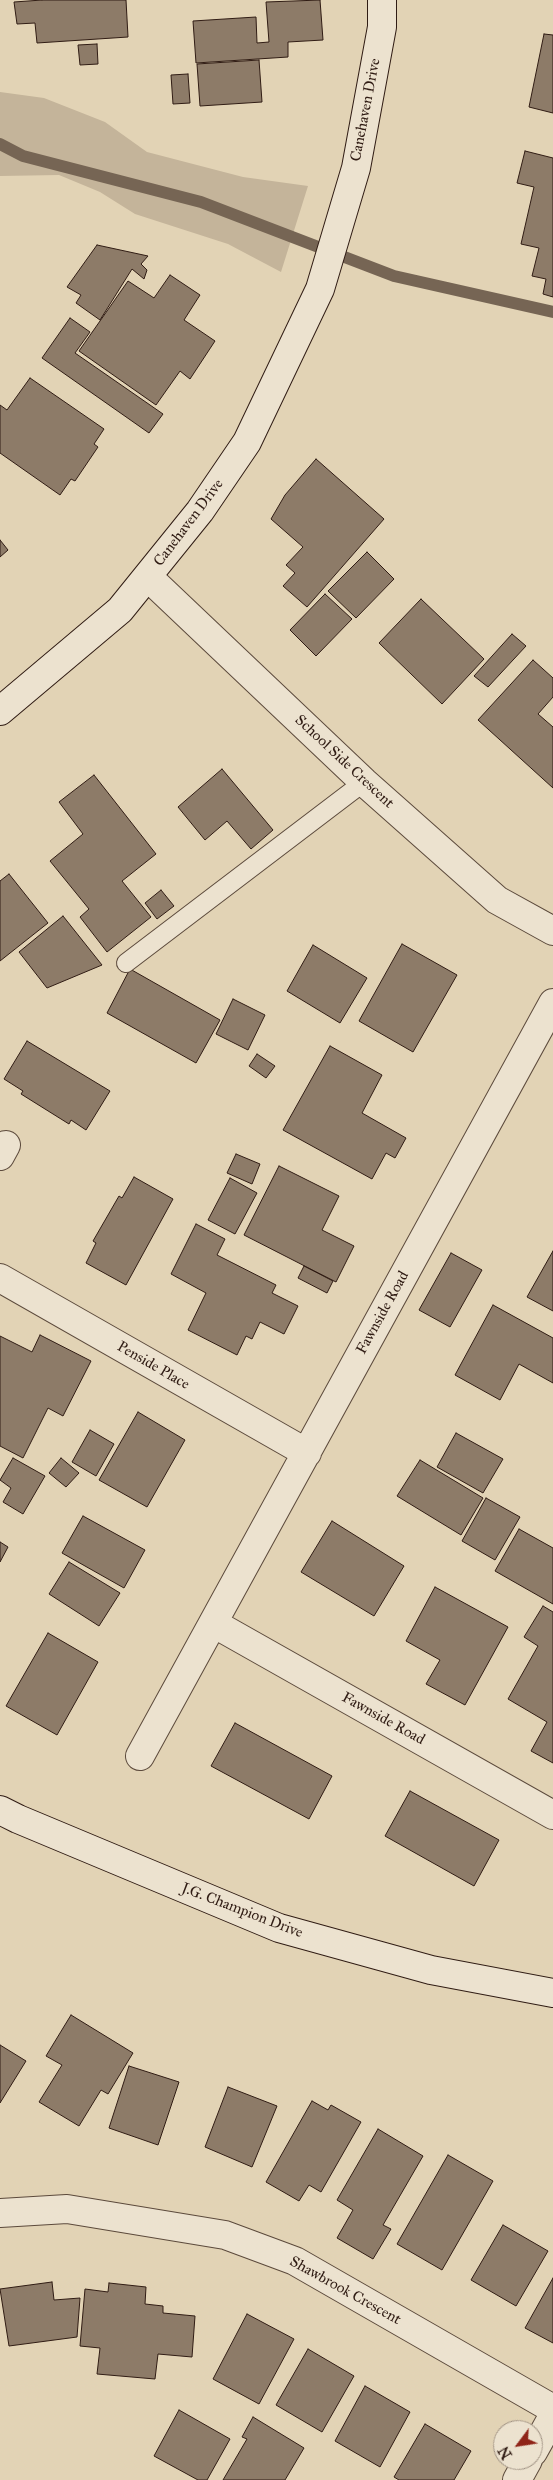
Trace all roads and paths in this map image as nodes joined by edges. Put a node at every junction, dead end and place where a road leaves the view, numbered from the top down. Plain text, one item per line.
1 (382, 0) edge
2 (148, 577) junction
3 (0, 711) edge
4 (364, 782) junction
5 (553, 932) edge
6 (126, 963) dead end
7 (553, 1003) edge
8 (0, 1278) edge
9 (307, 1453) junction
10 (213, 1623) junction
11 (140, 1756) dead end
12 (0, 1810) edge
13 (553, 1815) edge
14 (553, 1993) edge
15 (0, 2213) edge
16 (553, 2409) edge
17 (553, 2416) edge
18 (543, 2434) edge

1 - 2 street, Canehaven Drive
2 - 3 street, Canehaven Drive
2 - 4 street, School Side Crescent
4 - 5 street, School Side Crescent
4 - 6 lane
7 - 9 street, Fawnside Road
8 - 9 street, Penside Place
9 - 10 street, Fawnside Road
10 - 11 street, Fawnside Road
10 - 13 street, Fawnside Road
12 - 14 street, J.G. Champion Drive
15 - 16 street, Shawbrook Crescent
17 - 18 street

